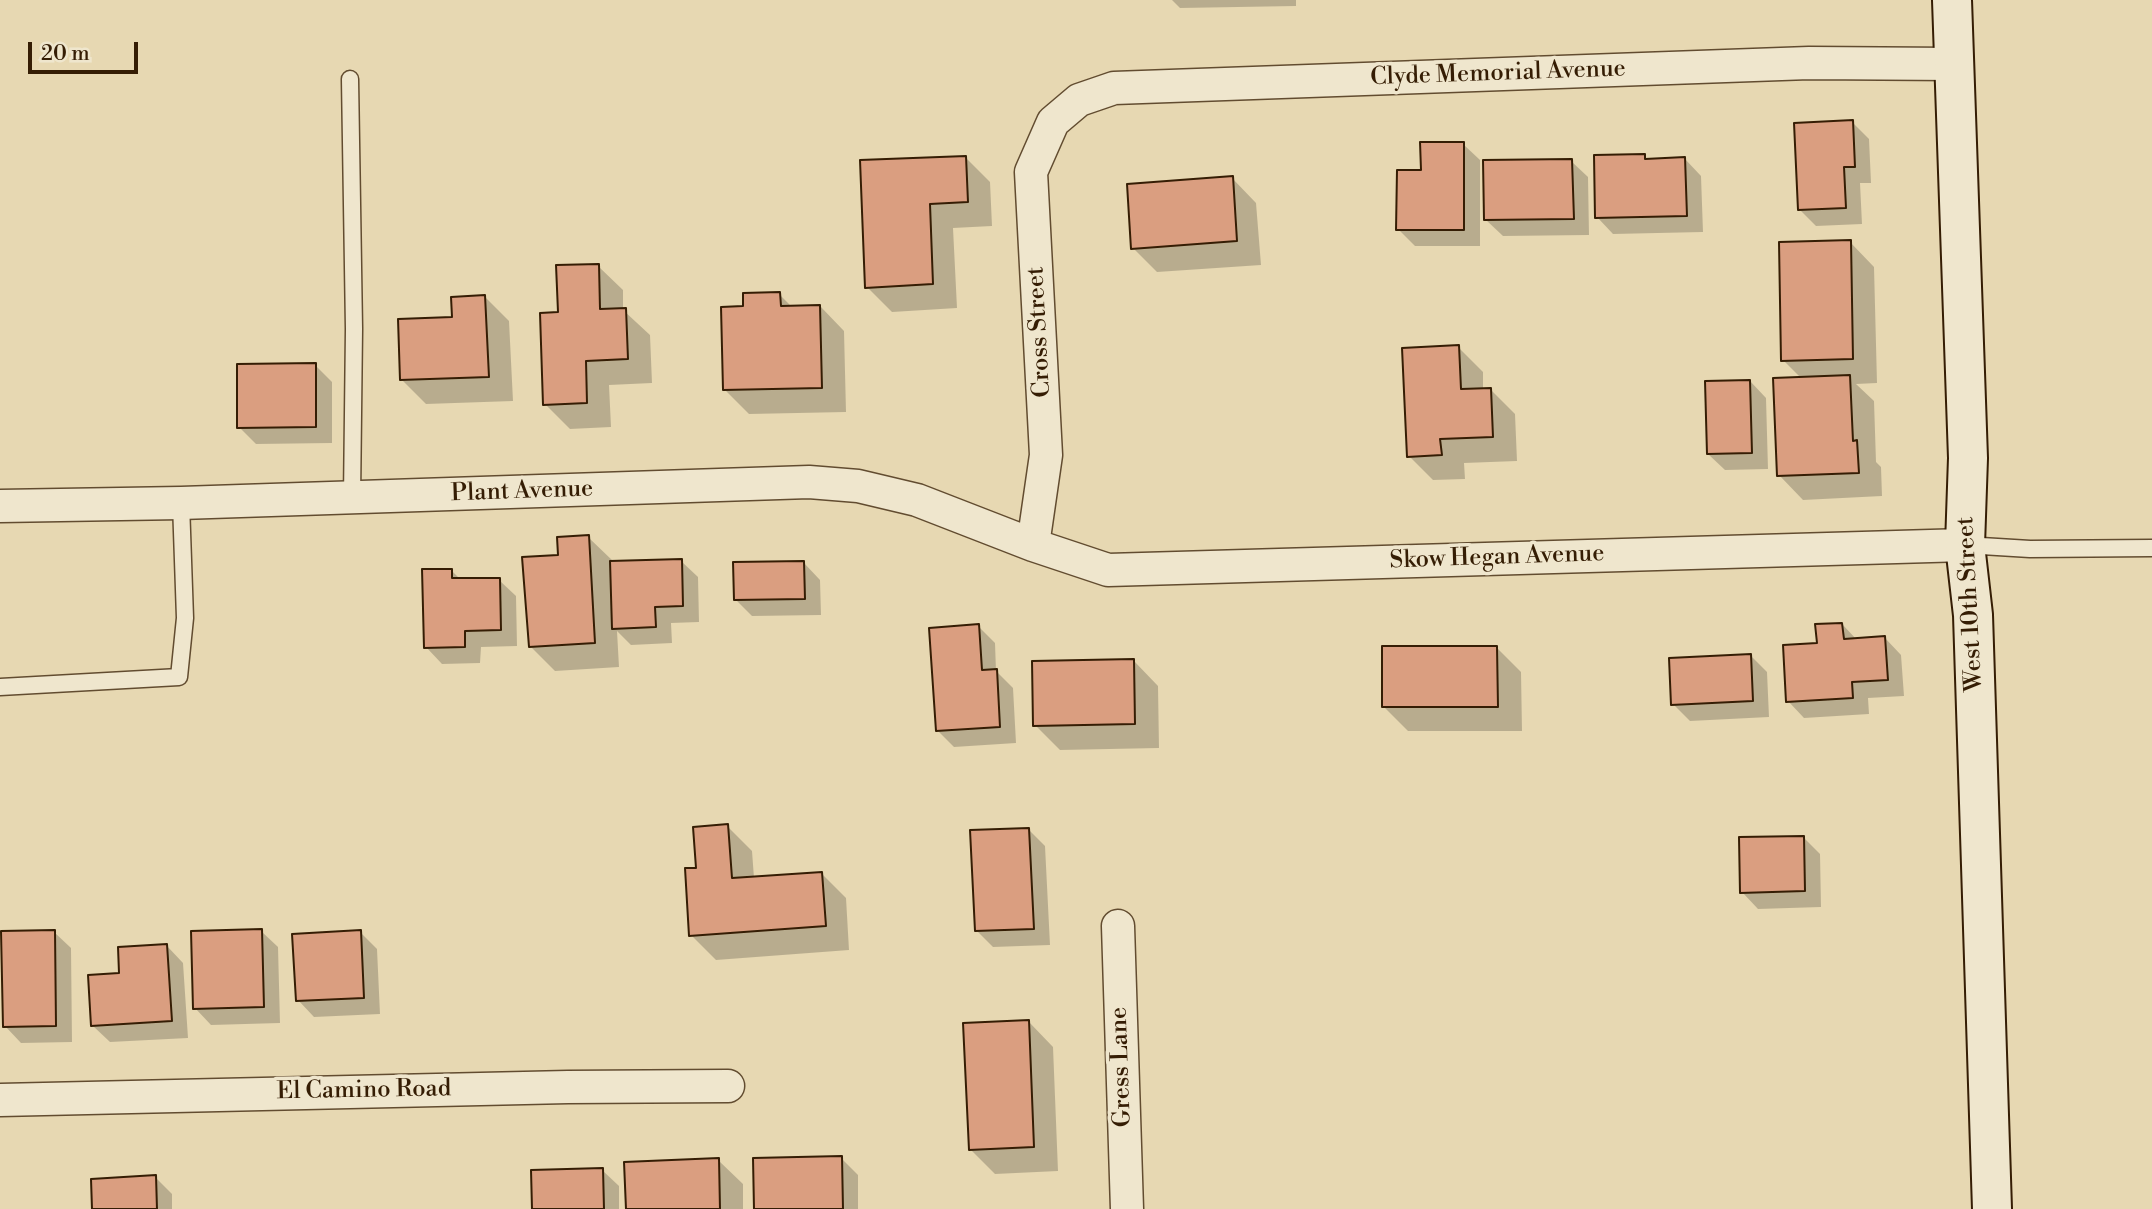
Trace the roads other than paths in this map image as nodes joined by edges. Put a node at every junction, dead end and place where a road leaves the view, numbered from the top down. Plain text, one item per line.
1 (1952, 0) edge
2 (1954, 64) junction
3 (350, 79) dead end
4 (1053, 122) joint
5 (352, 498) junction
6 (181, 503) junction
7 (0, 506) edge
8 (1033, 545) junction
9 (1965, 545) junction
10 (2152, 548) edge
11 (0, 687) edge
12 (1118, 926) dead end
13 (728, 1086) dead end
14 (0, 1100) edge
15 (1127, 1209) edge
16 (1992, 1209) edge

1 - 2 street, West 10th Street
2 - 4 street, Clyde Memorial Avenue
2 - 9 street, West 10th Street
3 - 5 lane
4 - 8 street, Cross Street
5 - 6 street, Plant Avenue
5 - 8 street, Plant Avenue
6 - 7 street, Plant Avenue
6 - 11 lane
8 - 9 street, Skow Hegan Avenue
9 - 10 lane
9 - 16 street, West 10th Street
12 - 15 street, Gress Lane
13 - 14 street, El Camino Road

